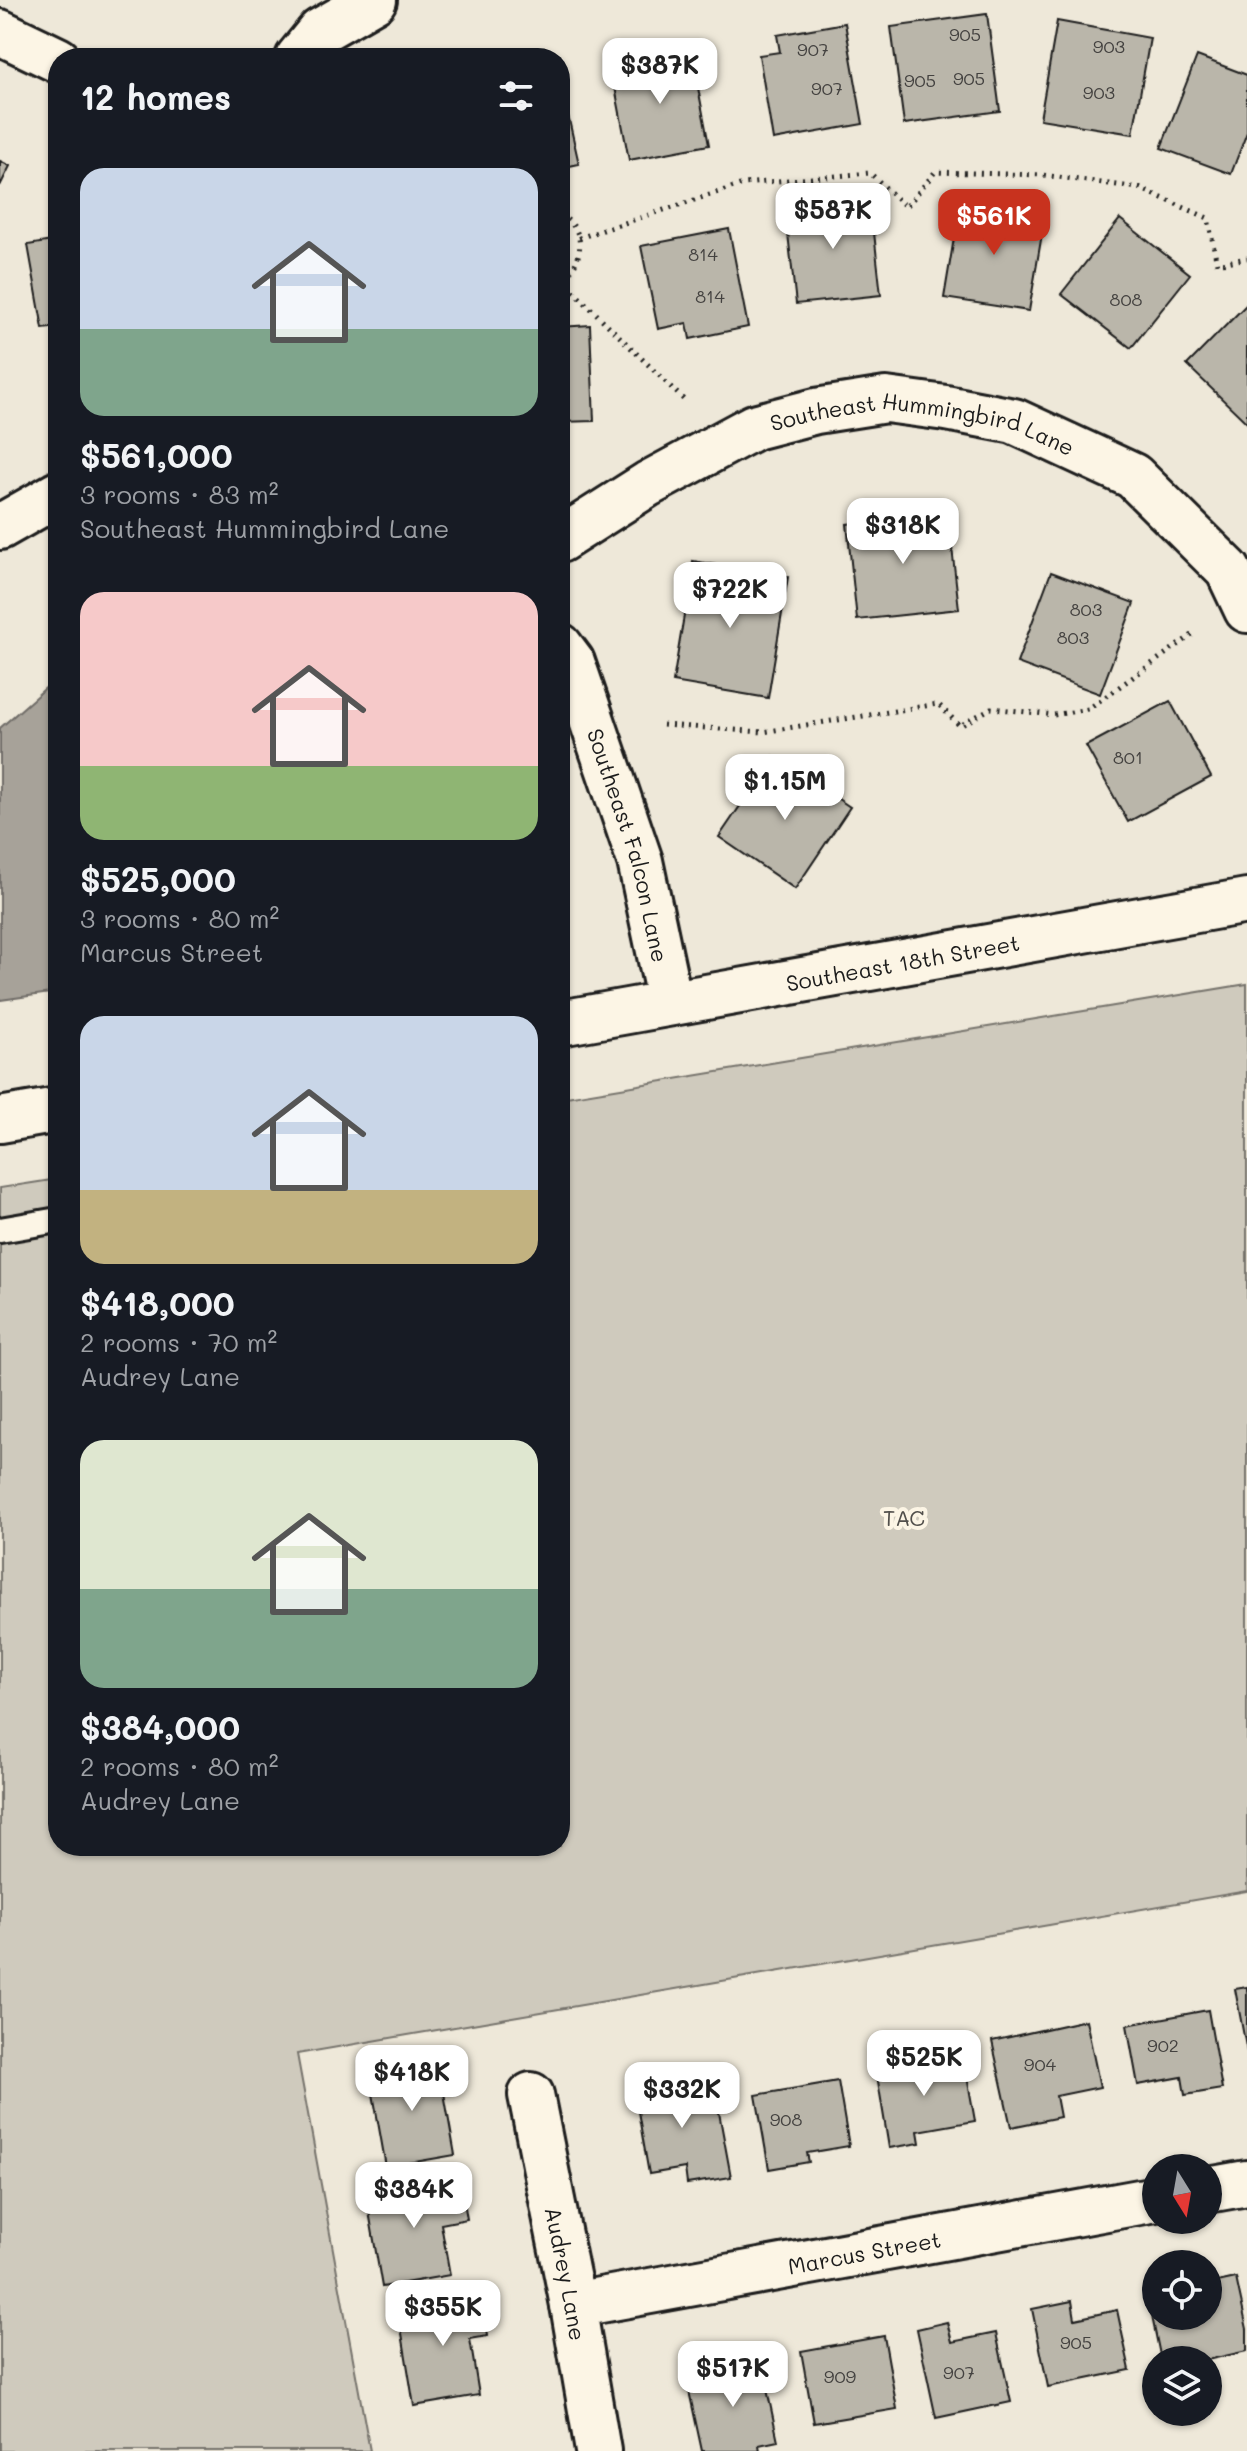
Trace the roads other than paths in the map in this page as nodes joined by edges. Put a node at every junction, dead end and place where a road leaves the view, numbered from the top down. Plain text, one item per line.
1 (374, 0) edge
2 (0, 32) edge
3 (306, 48) edge
4 (48, 55) edge
5 (48, 500) edge
6 (0, 527) edge
7 (570, 534) edge
8 (1247, 610) edge
9 (570, 659) edge
10 (1247, 901) edge
11 (670, 1003) junction
12 (570, 1021) edge
13 (48, 1112) edge
14 (0, 1120) edge
15 (48, 1222) edge
16 (0, 1230) edge
17 (531, 2095) dead end
18 (1247, 2183) edge
19 (1222, 2187) edge
20 (1142, 2202) edge
21 (573, 2305) junction
22 (598, 2451) edge

1 - 3 street
2 - 4 street
5 - 6 street
7 - 8 street, Southeast Hummingbird Lane
9 - 11 street, Southeast Falcon Lane
10 - 11 street, Southeast 18th Street
11 - 12 street, Southeast 18th Street
13 - 14 street
15 - 16 lane
17 - 21 street, Audrey Lane
18 - 19 street
20 - 21 street, Marcus Street
21 - 22 street, Audrey Lane

